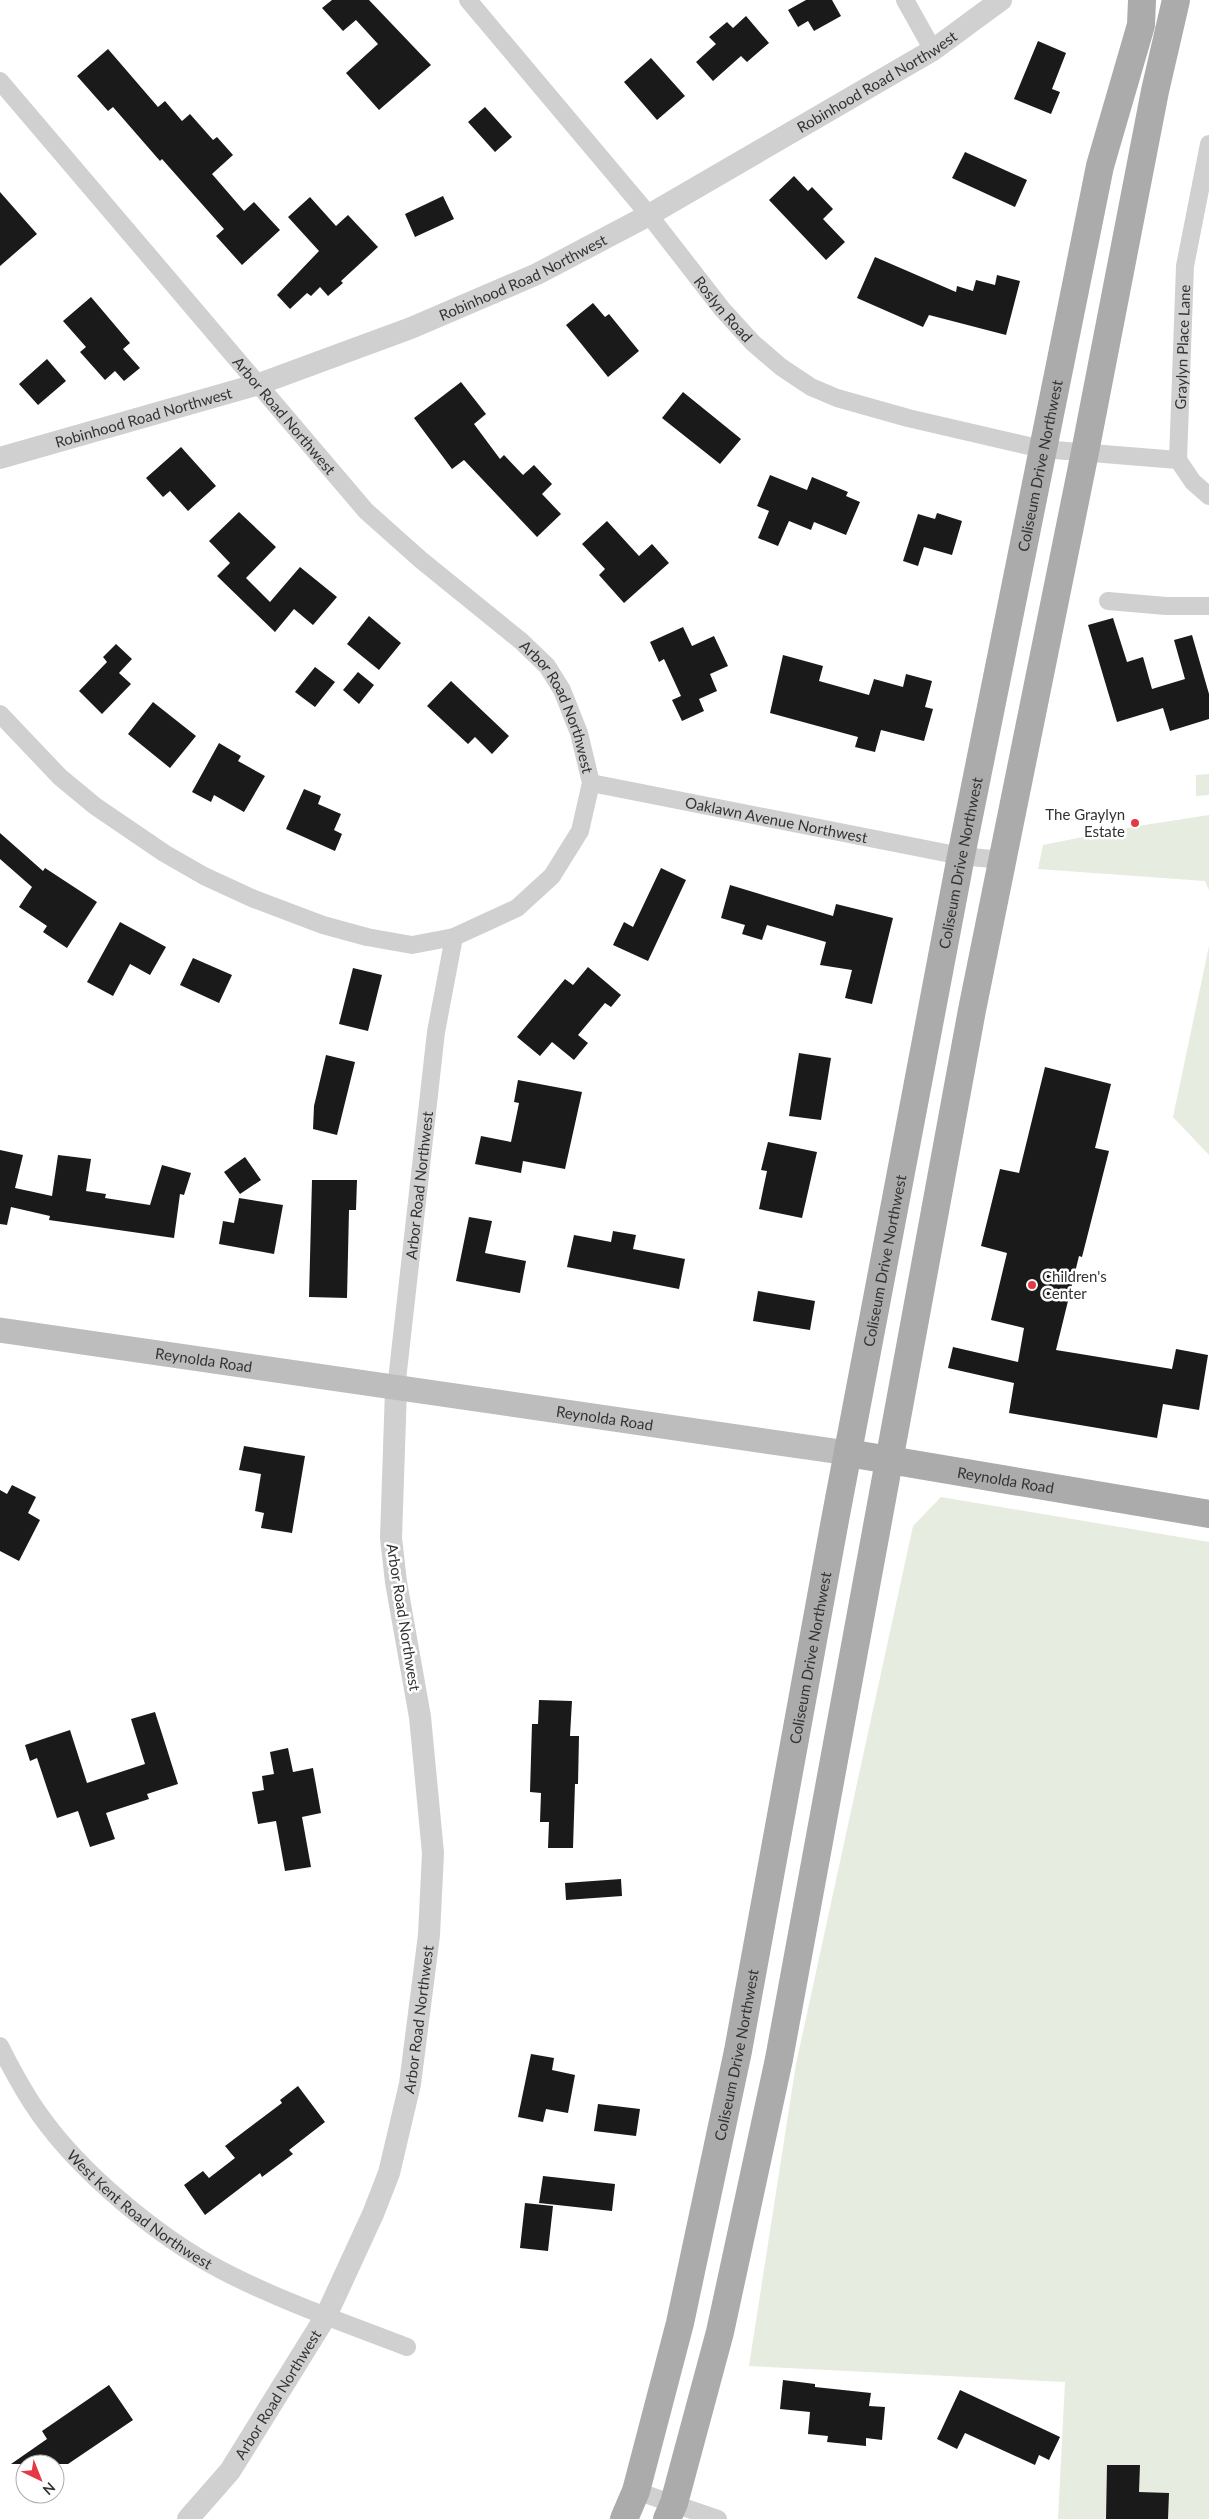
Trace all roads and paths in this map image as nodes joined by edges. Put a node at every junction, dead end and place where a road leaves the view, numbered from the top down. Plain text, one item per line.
1 (468, 0) edge
2 (905, 0) edge
3 (1001, 0) edge
4 (1142, 0) edge
5 (1176, 0) edge
6 (933, 50) junction
7 (0, 81) edge
8 (1209, 144) edge
9 (649, 215) junction
10 (260, 384) junction
11 (1042, 449) junction
12 (1085, 452) junction
13 (0, 458) edge
14 (1178, 460) junction
15 (1209, 496) edge
16 (1108, 600) dead end
17 (1209, 606) edge
18 (0, 714) edge
19 (592, 783) junction
20 (961, 856) junction
21 (1002, 860) junction
22 (454, 937) junction
23 (0, 1330) edge
24 (396, 1389) junction
25 (848, 1453) junction
26 (889, 1460) junction
27 (1209, 1514) edge
28 (0, 2046) edge
29 (326, 2316) junction
30 (407, 2347) dead end
31 (636, 2491) junction
32 (671, 2511) edge
33 (188, 2519) edge
34 (624, 2519) edge
35 (718, 2519) edge

1 - 9 street, Roslyn Road
2 - 6 street
3 - 6 street, Robinhood Road Northwest
4 - 11 main road, Coliseum Drive Northwest
5 - 12 main road
6 - 9 street, Robinhood Road Northwest
7 - 10 street, Arbor Road Northwest
8 - 14 street, Graylyn Place Lane
9 - 10 street, Robinhood Road Northwest
9 - 11 street, Roslyn Road
10 - 13 street, Robinhood Road Northwest
10 - 19 street, Arbor Road Northwest
11 - 12 street, Roslyn Road
11 - 20 main road, Coliseum Drive Northwest
12 - 14 street
12 - 21 main road
14 - 15 street
16 - 17 street
18 - 22 street
19 - 20 street, Oaklawn Avenue Northwest
19 - 22 street, Arbor Road Northwest
20 - 21 street, Oaklawn Avenue Northwest
20 - 25 main road, Coliseum Drive Northwest
21 - 26 main road
22 - 24 street, Arbor Road Northwest
23 - 24 main road, Reynolda Road
24 - 25 main road, Reynolda Road
24 - 29 street, Arbor Road Northwest
25 - 26 main road, Reynolda Road
25 - 31 main road, Coliseum Drive Northwest
26 - 27 main road, Reynolda Road
26 - 32 main road
28 - 29 street, West Kent Road Northwest
29 - 30 street, West Kent Road Northwest
29 - 33 street, Arbor Road Northwest
31 - 32 street
31 - 34 main road, Coliseum Drive Northwest
32 - 35 street

